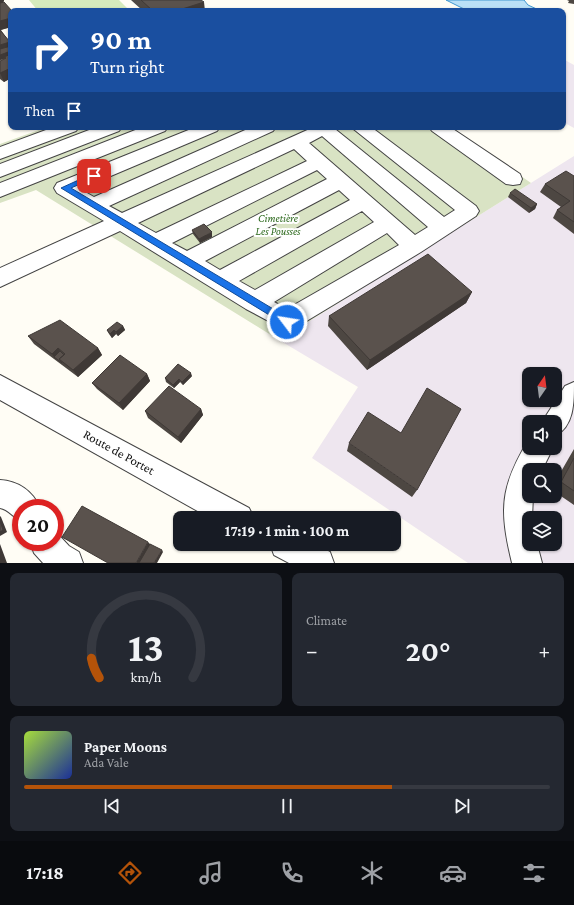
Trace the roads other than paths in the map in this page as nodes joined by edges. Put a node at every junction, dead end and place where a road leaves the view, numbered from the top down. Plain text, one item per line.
1 (62, 130) edge
2 (105, 130) edge
3 (151, 130) edge
4 (204, 130) edge
5 (260, 130) edge
6 (319, 130) edge
7 (328, 130) edge
8 (364, 130) edge
9 (442, 130) edge
10 (299, 136) edge
11 (0, 153) edge
12 (319, 162) junction
13 (0, 171) edge
14 (513, 179) dead end
15 (340, 181) junction
16 (0, 190) edge
17 (363, 201) junction
18 (93, 205) junction
19 (122, 222) junction
20 (388, 223) junction
21 (443, 228) junction
22 (155, 242) junction
23 (414, 246) junction
24 (187, 261) junction
25 (0, 278) edge
26 (220, 281) junction
27 (254, 302) junction
28 (0, 387) edge
29 (574, 394) edge
30 (561, 415) edge
31 (535, 455) edge
32 (0, 494) edge
33 (15, 499) edge
34 (226, 511) edge
35 (53, 551) edge
36 (298, 551) edge
37 (68, 563) edge
38 (319, 563) edge
39 (527, 563) edge

1 - 11 street
2 - 13 street
3 - 16 street
4 - 18 street
5 - 18 street
6 - 10 street
7 - 21 street
8 - 21 street
9 - 14 street
10 - 12 street
10 - 19 street
12 - 15 street
12 - 22 street
15 - 17 street
15 - 24 street
17 - 20 street
17 - 26 street
18 - 19 street
19 - 22 street
19 - 25 street
20 - 23 street
20 - 27 street
21 - 23 street
22 - 24 street
23 - 27 street
24 - 26 street
26 - 27 street
28 - 34 street, Route de Portet
29 - 30 street
31 - 39 street
32 - 33 street
35 - 37 street
36 - 38 street

